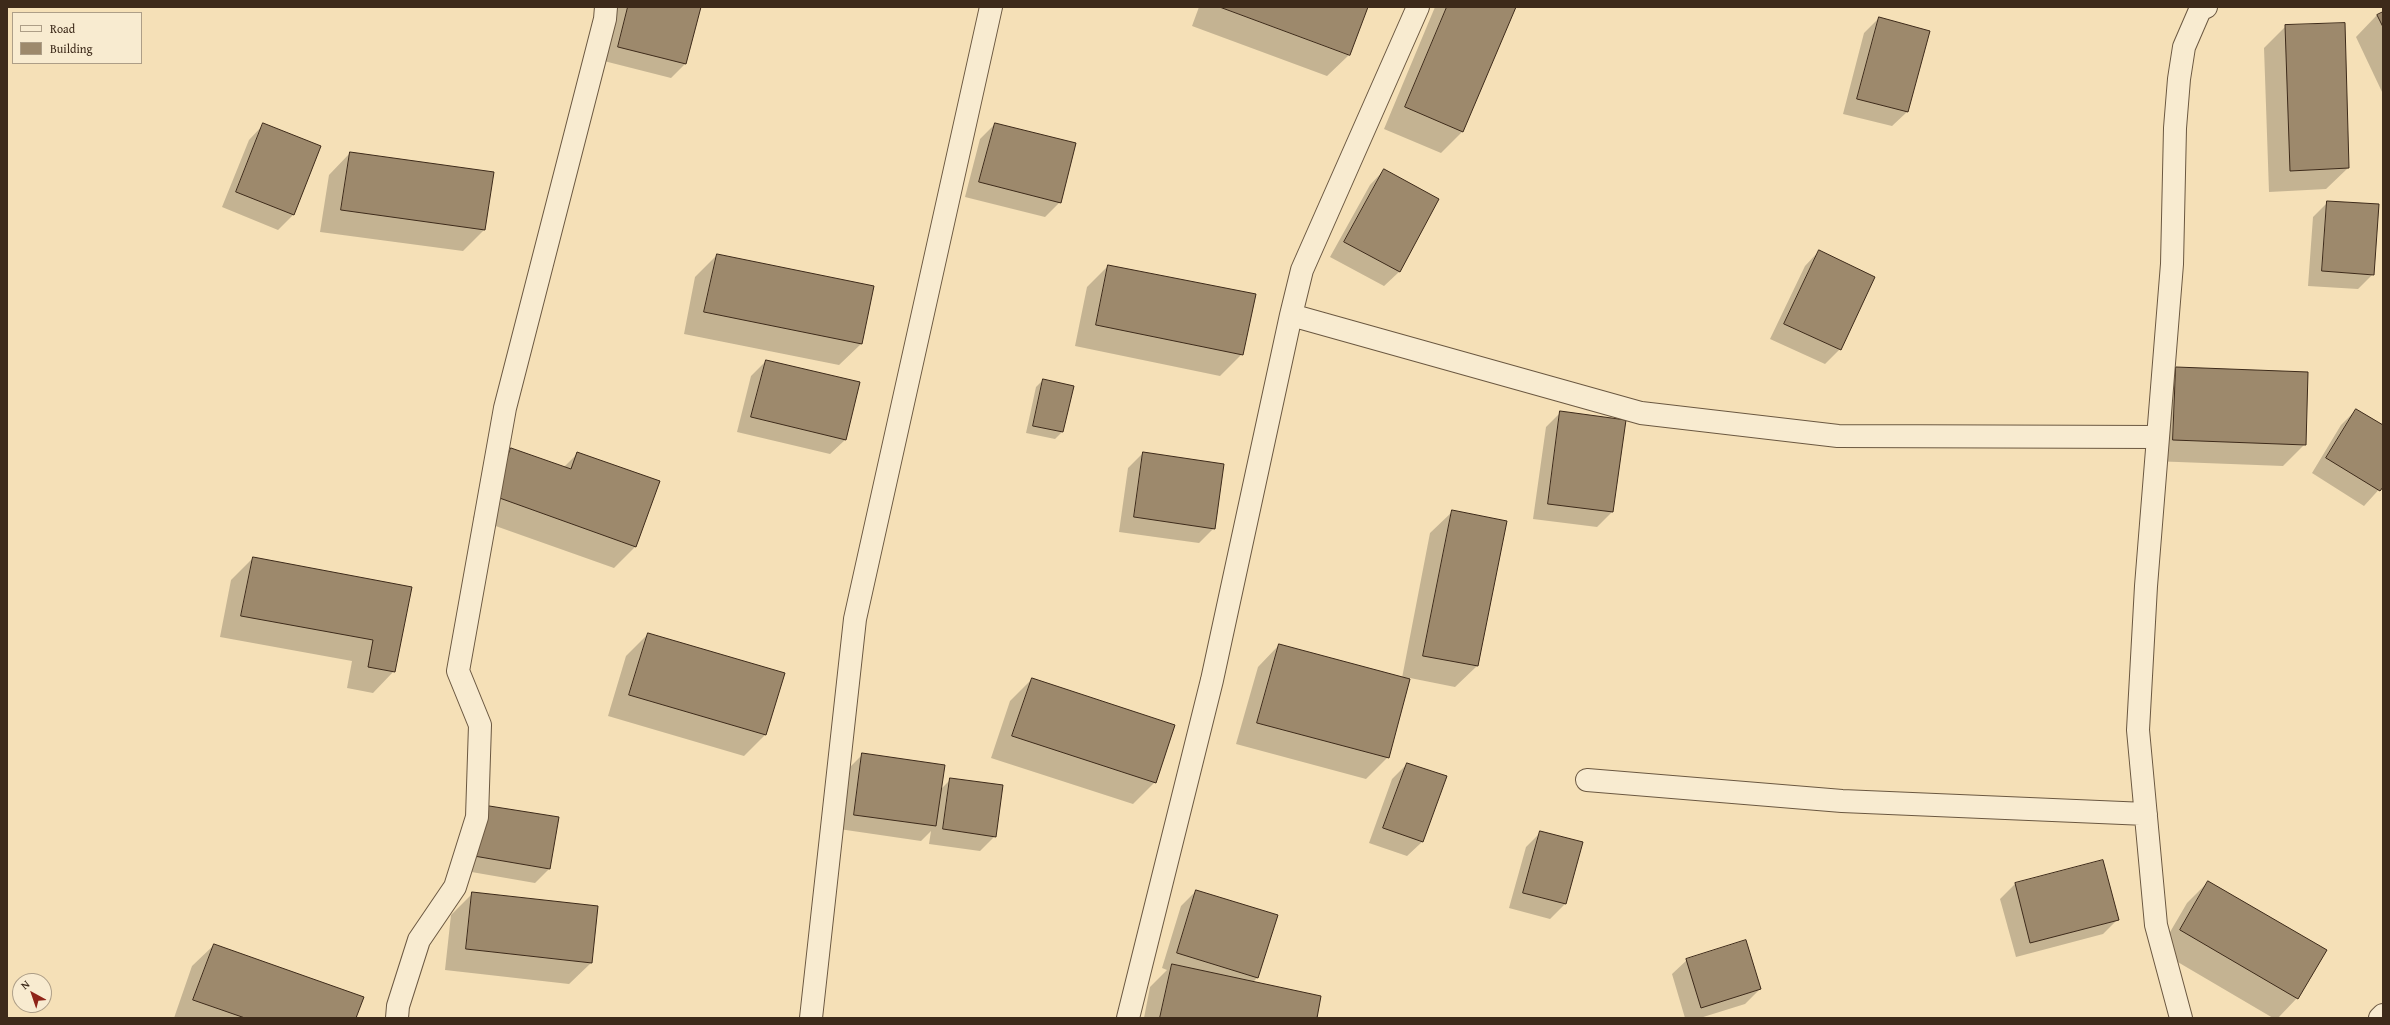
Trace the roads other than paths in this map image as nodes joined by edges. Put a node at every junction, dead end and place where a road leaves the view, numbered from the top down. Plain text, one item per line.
1 (606, 7) edge
2 (991, 7) edge
3 (1418, 7) edge
4 (2199, 8) edge
5 (1290, 316) junction
6 (2158, 437) junction
7 (1587, 780) dead end
8 (2146, 814) junction
9 (2383, 1015) edge
10 (397, 1018) edge
11 (811, 1018) edge
12 (1128, 1018) edge
13 (2181, 1018) edge
14 (2380, 1018) edge

1 - 10 street
2 - 11 street
3 - 5 street
4 - 6 street
5 - 6 street
5 - 12 street
6 - 8 street
7 - 8 street
8 - 13 street
9 - 14 street

